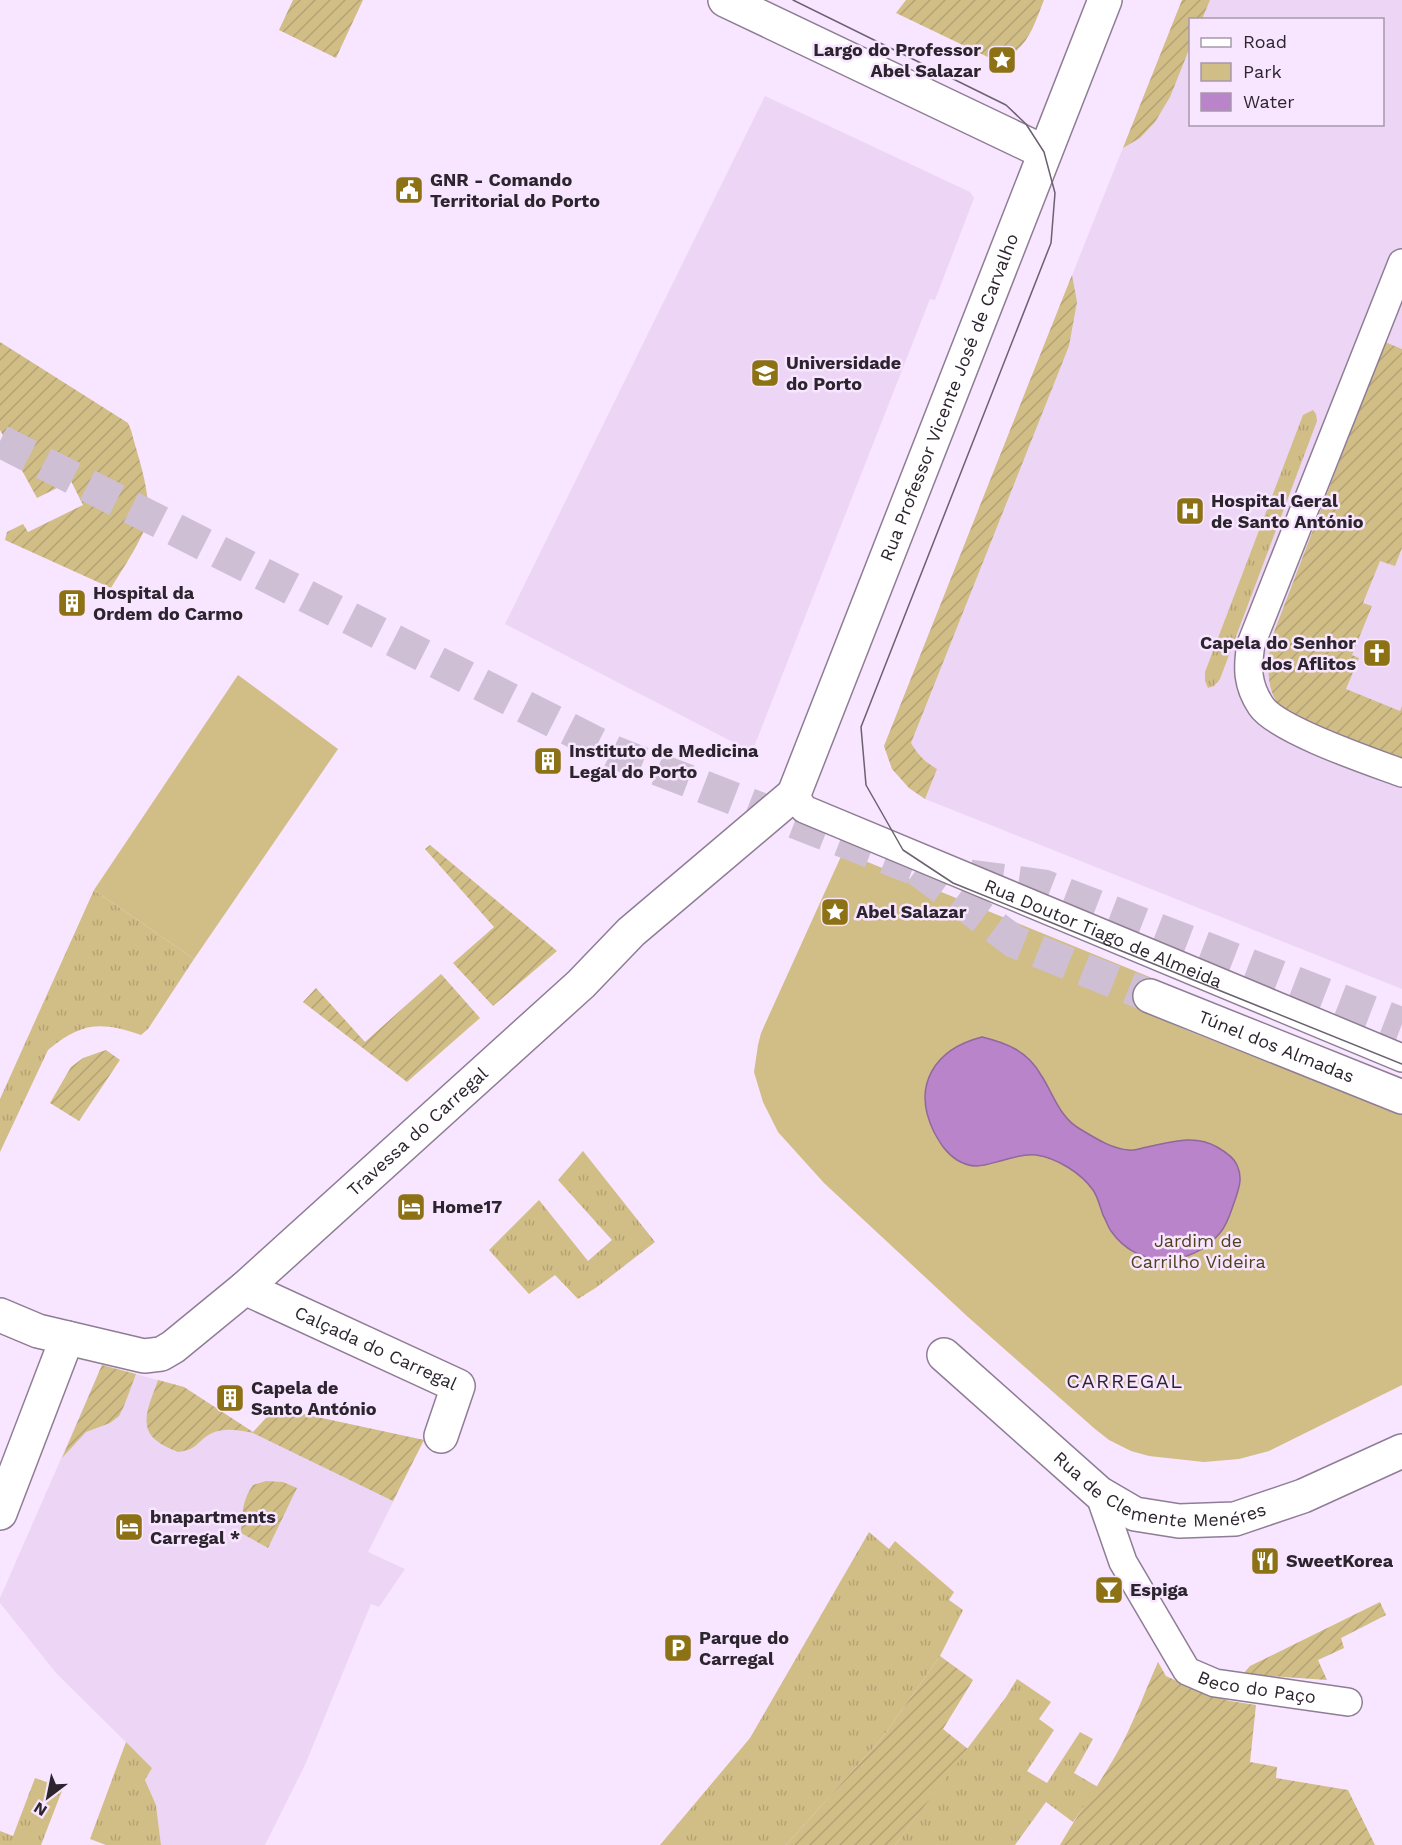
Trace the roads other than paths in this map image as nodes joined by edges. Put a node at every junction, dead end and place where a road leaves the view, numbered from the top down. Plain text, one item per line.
1 (725, 0) edge
2 (1105, 0) edge
3 (1044, 152) junction
4 (1402, 263) edge
5 (1402, 773) edge
6 (799, 802) junction
7 (1150, 996) tunnel mouth
8 (1402, 1058) edge
9 (1402, 1097) edge
10 (245, 1288) junction
11 (0, 1315) edge
12 (67, 1338) junction
13 (944, 1354) dead end
14 (441, 1436) dead end
15 (1402, 1451) edge
16 (1099, 1493) junction
17 (0, 1513) edge
18 (1348, 1702) dead end

1 - 3 street
2 - 3 street, Rua Professor Vicente José de Carvalho
3 - 6 street, Rua Professor Vicente José de Carvalho
4 - 5 lane
6 - 8 lane, Rua Doutor Tiago de Almeida
6 - 10 street, Travessa do Carregal
7 - 9 street, Túnel dos Almadas
10 - 12 street, Travessa do Carregal
10 - 14 street, Calçada do Carregal
11 - 12 street, Travessa do Carregal
12 - 17 street
13 - 16 street, Rua de Clemente Menéres
15 - 16 street, Rua de Clemente Menéres
16 - 18 lane, Beco do Paço

